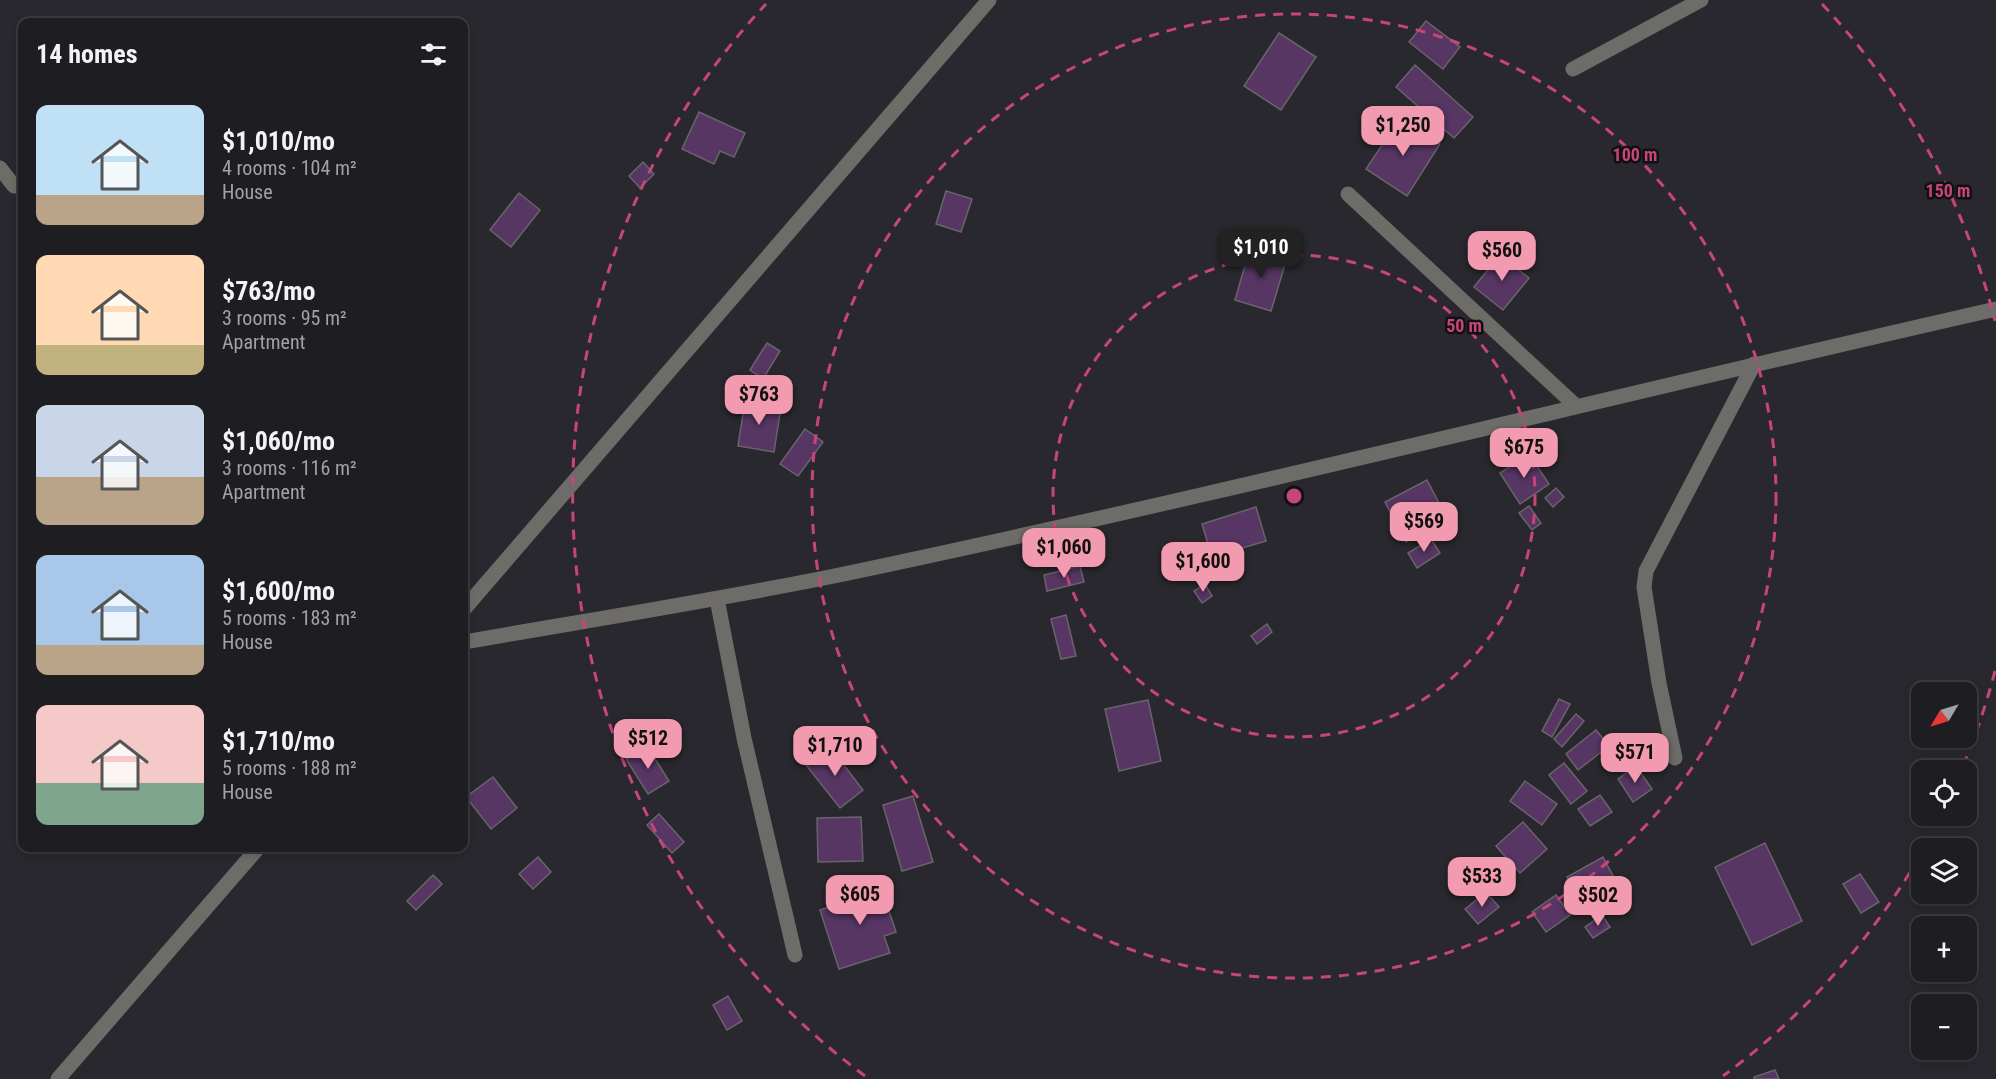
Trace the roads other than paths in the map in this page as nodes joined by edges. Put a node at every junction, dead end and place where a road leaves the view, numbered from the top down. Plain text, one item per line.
1 (989, 0) edge
2 (1701, 0) edge
3 (1573, 69) dead end
4 (0, 168) edge
5 (14, 186) dead end
6 (1347, 194) dead end
7 (1996, 309) edge
8 (1754, 364) junction
9 (1576, 406) junction
10 (717, 599) junction
11 (468, 604) edge
12 (468, 641) edge
13 (1675, 758) dead end
14 (255, 852) edge
15 (795, 955) dead end
16 (58, 1079) edge

1 - 11 street
2 - 3 street
4 - 5 street
6 - 9 street
7 - 8 street
8 - 9 street
8 - 13 street
9 - 10 street
10 - 12 street
10 - 15 street
14 - 16 street

